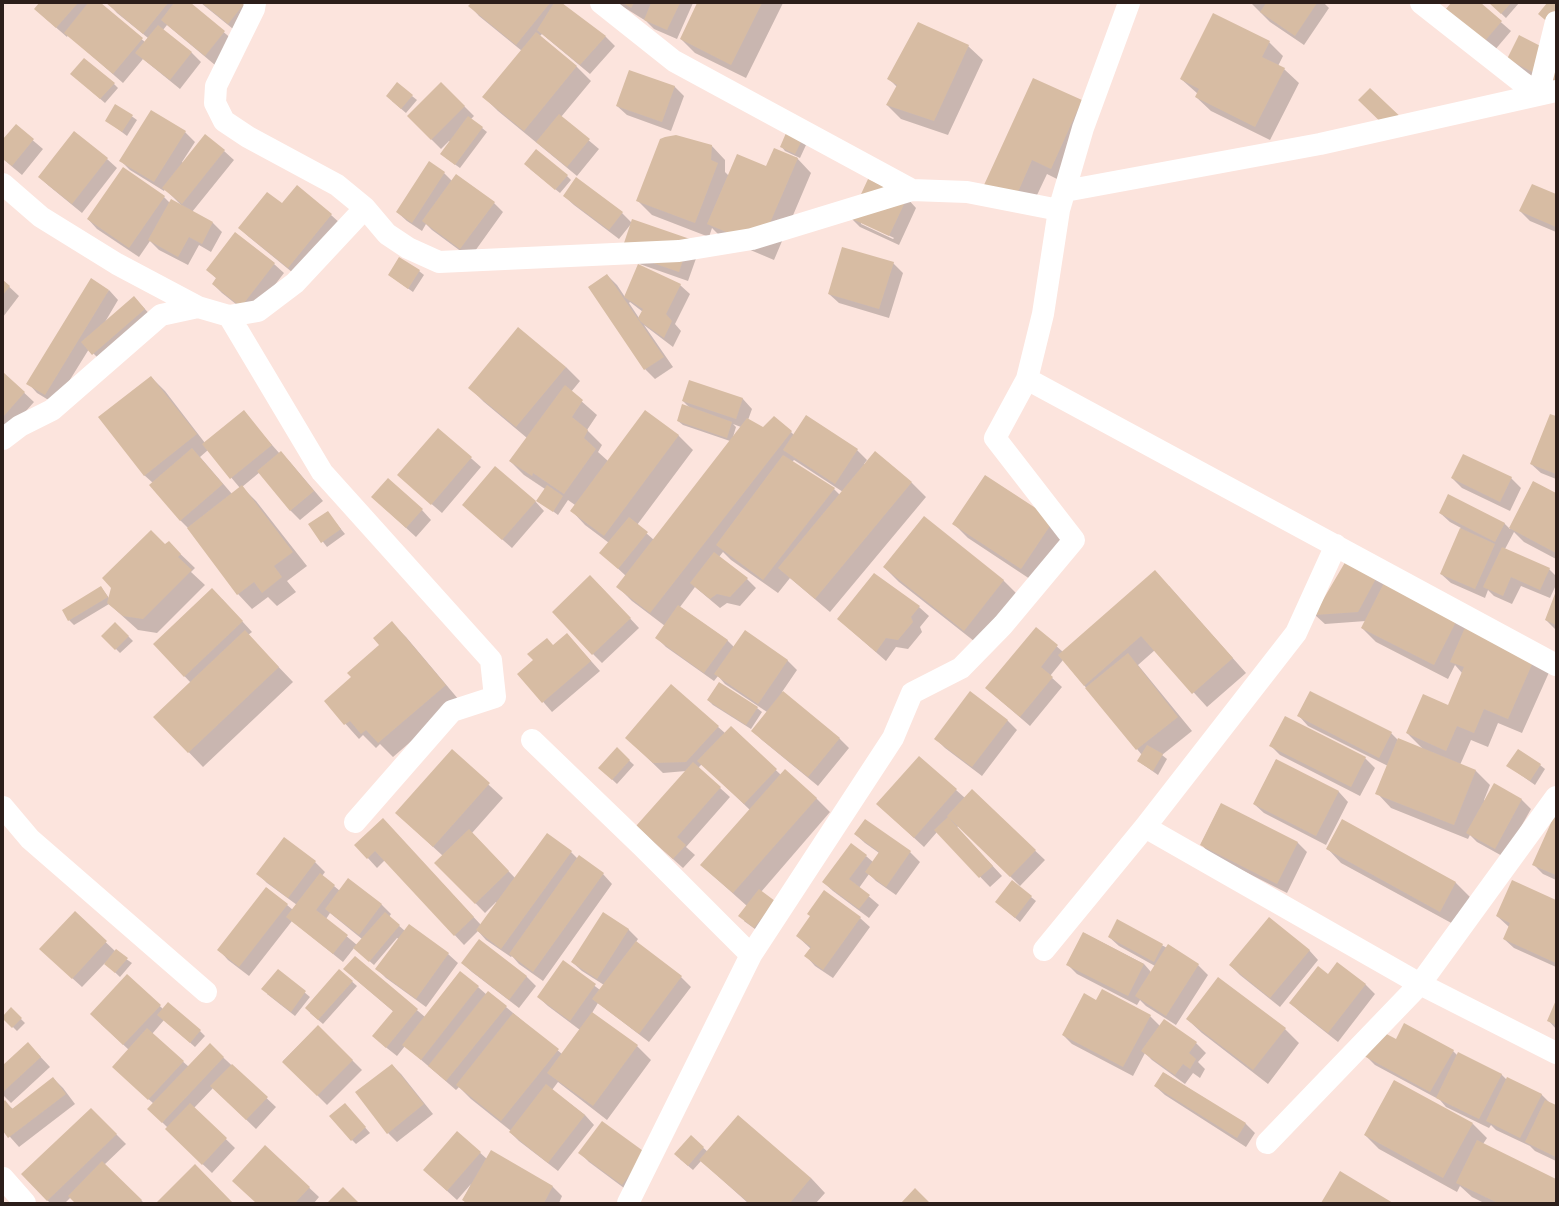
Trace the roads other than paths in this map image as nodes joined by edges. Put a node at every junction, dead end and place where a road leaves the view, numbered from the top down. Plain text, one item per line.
1 (255, 3) edge
2 (601, 3) edge
3 (1129, 3) edge
4 (1421, 3) edge
5 (1556, 22) edge
6 (1547, 93) edge
7 (3, 184) edge
8 (912, 190) junction
9 (1062, 201) junction
10 (365, 208) junction
11 (198, 308) junction
12 (229, 316) junction
13 (1027, 379) junction
14 (3, 439) edge
15 (1336, 545) junction
16 (1556, 665) edge
17 (532, 740) dead end
18 (1556, 797) edge
19 (3, 807) edge
20 (355, 822) dead end
21 (1145, 827) junction
22 (1044, 950) dead end
23 (751, 955) junction
24 (1420, 984) junction
25 (206, 992) dead end
26 (1556, 1053) edge
27 (1267, 1143) dead end
28 (3, 1178) edge
29 (25, 1203) edge
30 (628, 1203) edge

1 - 10 street
2 - 8 street
3 - 9 street
4 - 6 street
5 - 6 street
6 - 9 street
7 - 11 street
8 - 9 street
8 - 10 street
9 - 13 street
10 - 12 street
11 - 12 street
11 - 14 street
12 - 20 street
13 - 15 street
13 - 23 street
15 - 16 street
15 - 21 street
17 - 23 street
18 - 24 street
19 - 25 street
21 - 22 street
21 - 24 street
23 - 30 street
24 - 26 street
24 - 27 street
28 - 29 street

